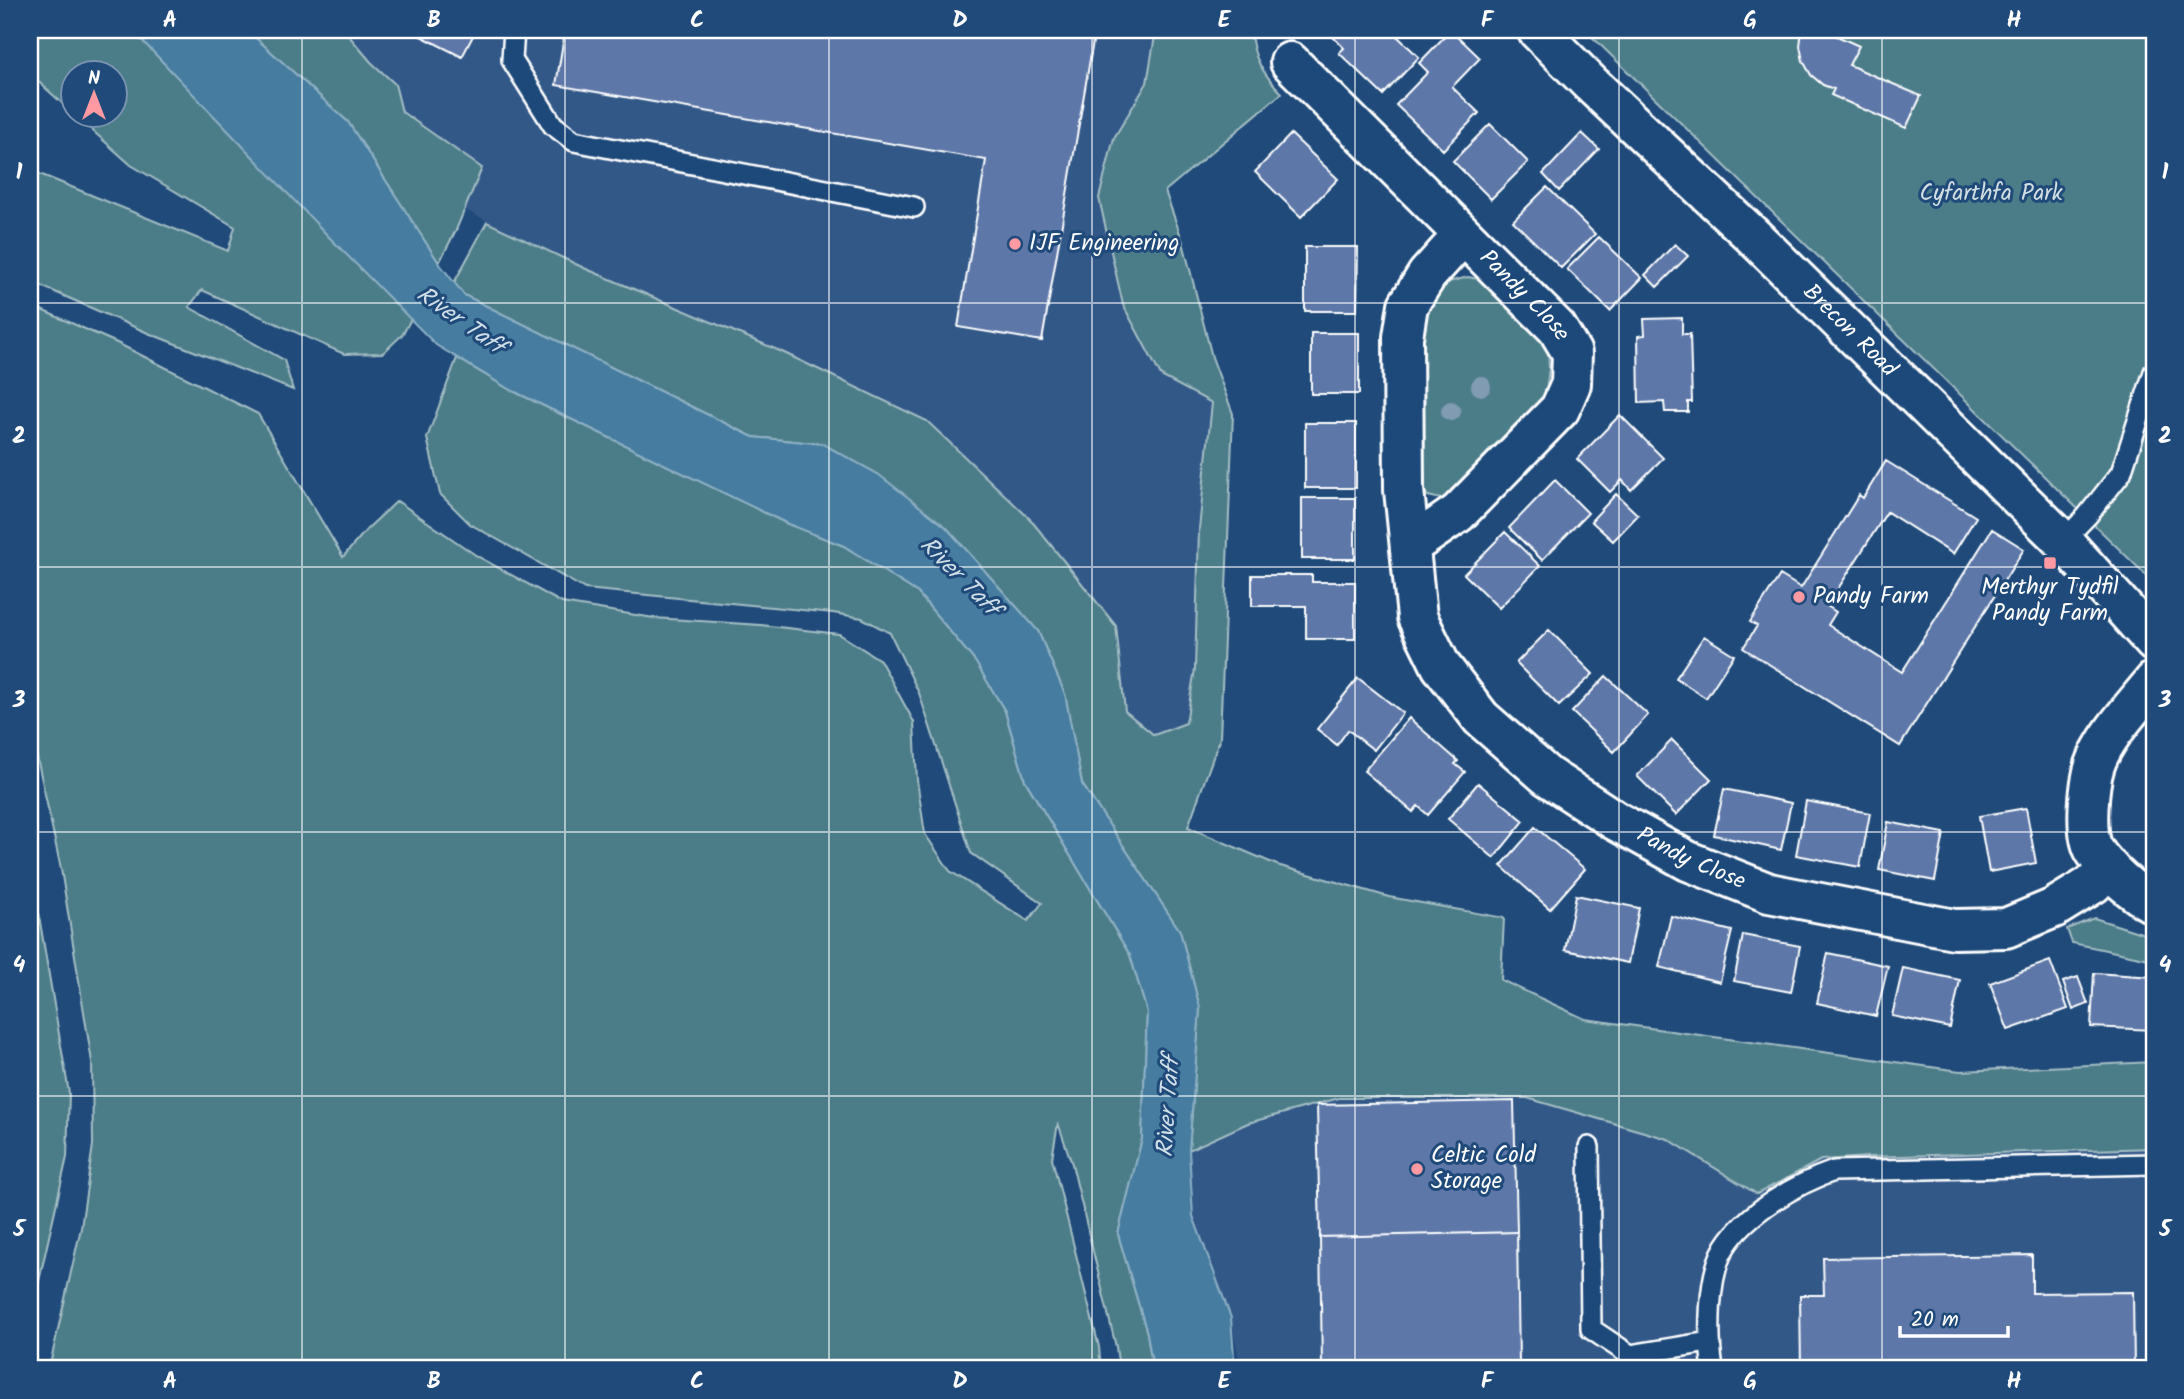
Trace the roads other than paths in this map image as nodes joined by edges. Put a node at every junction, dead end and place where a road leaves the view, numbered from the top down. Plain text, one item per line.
1 (514, 30) edge
2 (1537, 30) edge
3 (1290, 62) dead end
4 (914, 208) dead end
5 (1463, 235) junction
6 (2154, 372) edge
7 (2063, 541) junction
8 (1410, 546) junction
9 (2154, 642) edge
10 (2154, 681) edge
11 (2109, 868) junction
12 (2154, 904) edge
13 (1589, 1146) dead end
14 (2154, 1164) edge
15 (1709, 1342) junction
16 (1630, 1362) edge
17 (1713, 1369) edge

1 - 4 lane
2 - 7 street, Brecon Road
3 - 5 street, Pandy Close
5 - 8 street, Pandy Close
5 - 8 street, Pandy Close
6 - 7 lane
7 - 9 street, Brecon Road
8 - 11 street, Pandy Close
10 - 11 street
11 - 12 street
13 - 16 lane
14 - 15 lane
15 - 16 lane
15 - 17 lane

